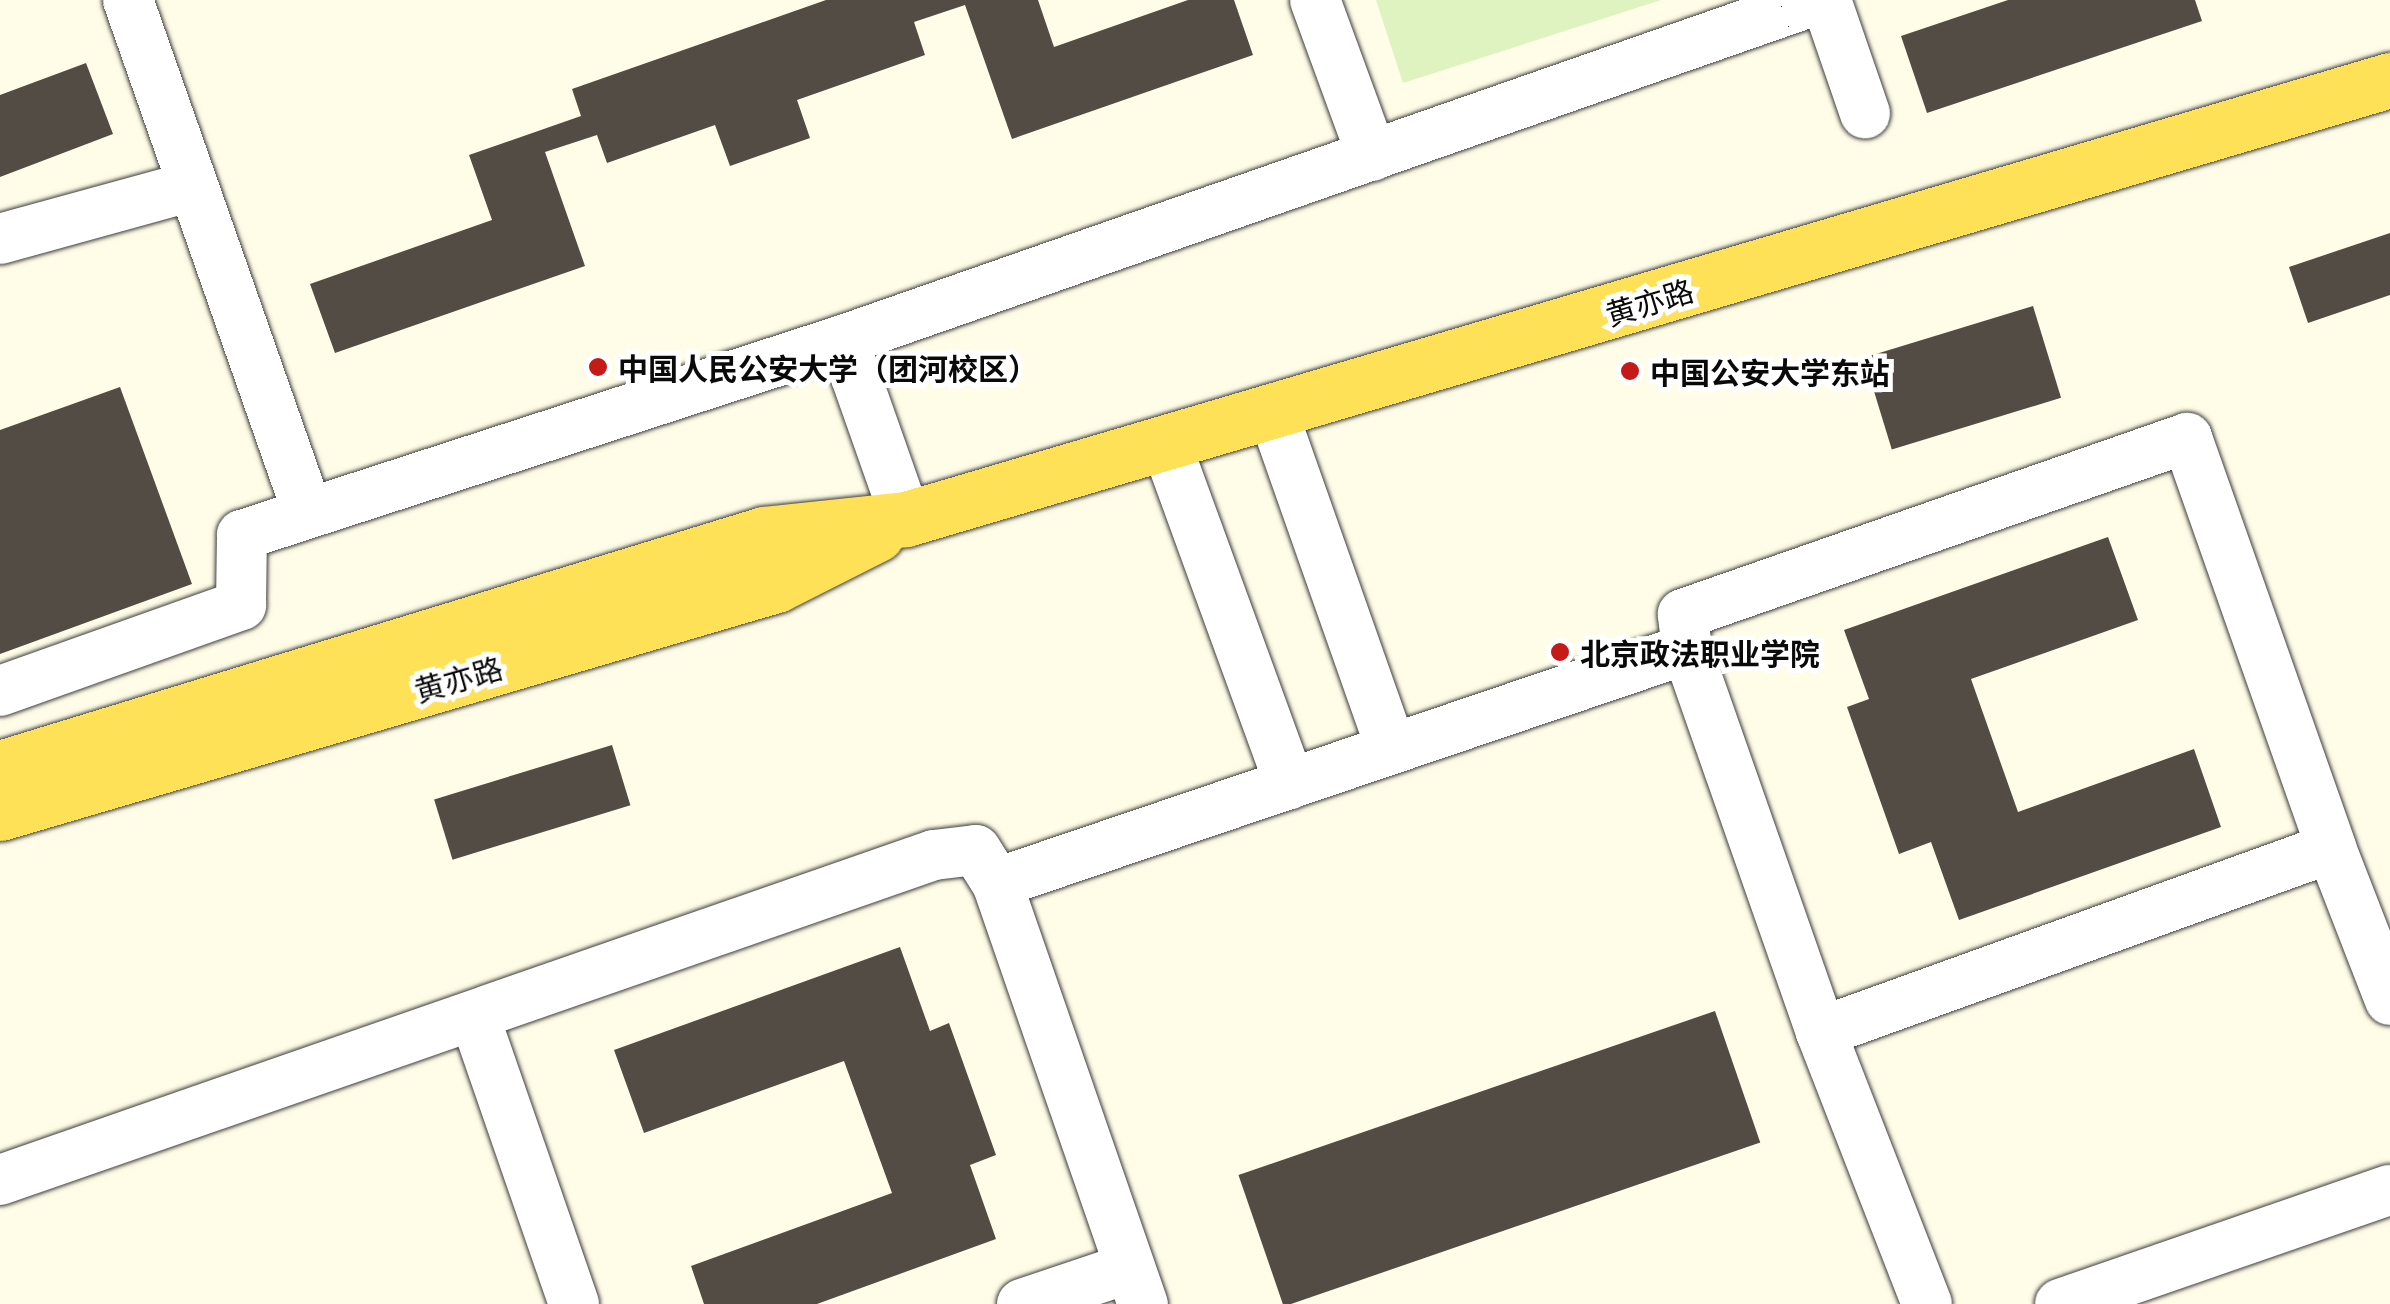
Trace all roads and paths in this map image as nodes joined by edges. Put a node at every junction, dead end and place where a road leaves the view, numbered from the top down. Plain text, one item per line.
1 (128, 0) edge
2 (1315, 0) edge
3 (1816, 0) edge
4 (1826, 0) edge
5 (2390, 80) edge
6 (1865, 113) dead end
7 (1372, 156) junction
8 (194, 186) junction
9 (0, 238) edge
10 (843, 340) junction
11 (1273, 413) junction
12 (1166, 444) junction
13 (308, 513) junction
14 (906, 519) junction
15 (1687, 649) junction
16 (0, 691) edge
17 (1392, 749) junction
18 (0, 768) edge
19 (1290, 784) junction
20 (0, 813) edge
21 (2331, 848) junction
22 (997, 883) junction
23 (2390, 1000) edge
24 (476, 1018) junction
25 (1821, 1032) junction
26 (0, 1180) edge
27 (2390, 1190) edge
28 (1136, 1286) edge
29 (574, 1304) edge
30 (1022, 1304) edge
31 (1926, 1304) edge
32 (2060, 1304) edge

1 - 8 street
2 - 7 street
3 - 7 street
4 - 6 street
5 - 11 main road, 黄亦路
7 - 10 street
8 - 9 street
8 - 13 street
10 - 13 street
10 - 14 street
11 - 12 main road, 黄亦路
11 - 17 street
12 - 14 main road, 黄亦路
12 - 19 street
13 - 16 street
14 - 18 main road, 黄亦路
14 - 20 main road, 黄亦路
15 - 17 street
15 - 21 street
15 - 25 street
17 - 19 street
19 - 22 street
21 - 23 street
21 - 25 street
22 - 24 street
22 - 28 street
24 - 26 street
24 - 29 street
25 - 31 street
27 - 32 street
28 - 30 street

